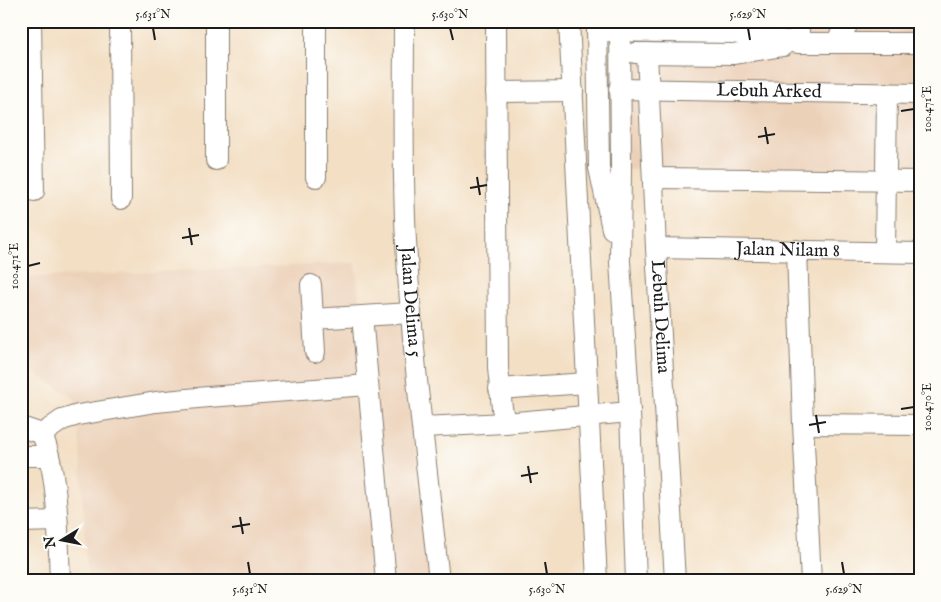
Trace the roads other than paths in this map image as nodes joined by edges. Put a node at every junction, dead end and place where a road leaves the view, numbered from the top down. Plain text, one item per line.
1 (31, 21) edge
2 (120, 21) edge
3 (216, 21) edge
4 (316, 21) edge
5 (404, 21) edge
6 (496, 21) edge
7 (569, 21) edge
8 (798, 21) edge
9 (850, 21) edge
10 (597, 26) edge
11 (620, 26) edge
12 (800, 43) junction
13 (835, 43) junction
14 (920, 43) edge
15 (597, 53) junction
16 (619, 53) junction
17 (647, 53) junction
18 (620, 89) junction
19 (650, 90) junction
20 (573, 91) junction
21 (496, 92) junction
22 (887, 93) junction
23 (920, 94) edge
24 (216, 160) dead end
25 (316, 178) dead end
26 (654, 178) junction
27 (886, 181) junction
28 (920, 181) edge
29 (34, 191) dead end
30 (120, 199) dead end
31 (656, 248) junction
32 (797, 250) junction
33 (885, 252) junction
34 (920, 252) edge
35 (620, 262) junction
36 (311, 285) dead end
37 (411, 312) junction
38 (362, 316) junction
39 (313, 318) junction
40 (315, 352) dead end
41 (587, 383) junction
42 (368, 385) junction
43 (499, 389) junction
44 (630, 412) junction
45 (589, 416) junction
46 (505, 423) junction
47 (803, 424) junction
48 (920, 425) edge
49 (21, 427) edge
50 (423, 428) junction
51 (42, 434) junction
52 (21, 456) edge
53 (49, 456) junction
54 (21, 522) edge
55 (57, 522) junction
56 (60, 581) edge
57 (386, 581) edge
58 (439, 581) edge
59 (598, 581) edge
60 (636, 581) edge
61 (675, 581) edge
62 (811, 581) edge

1 - 29 street
2 - 30 street
3 - 24 street
4 - 25 street
5 - 37 street, Jalan Delima 5
6 - 21 street
7 - 20 street
8 - 12 street
9 - 13 street
10 - 11 street, Lebuh Arked
10 - 15 street, Lebuh Delima
11 - 12 street, Lebuh Arked
11 - 16 street, Lebuh Delima
12 - 13 street, Lebuh Arked
12 - 17 street, Lebuh Arked
13 - 14 street, Lebuh Arked
15 - 16 street, Lebuh Arked
15 - 35 street, Lebuh Delima
16 - 17 street, Lebuh Arked
16 - 18 street, Lebuh Delima
17 - 19 street, Lebuh Delima
18 - 19 street, Lebuh Arked
18 - 35 street, Lebuh Delima
19 - 22 street, Lebuh Arked
19 - 26 street, Lebuh Delima
20 - 21 street
20 - 41 street
21 - 43 street
22 - 23 street, Lebuh Arked
22 - 27 street
26 - 27 street
26 - 31 street, Lebuh Delima
27 - 28 street
27 - 33 street
31 - 32 street, Jalan Nilam 8
31 - 61 street, Lebuh Delima
32 - 33 street, Jalan Nilam 8
32 - 47 street
33 - 34 street, Jalan Nilam 8
35 - 44 street, Lebuh Delima
36 - 39 street
37 - 38 street
37 - 50 street, Jalan Delima 5
38 - 39 street
38 - 42 street
39 - 40 street
41 - 43 street
41 - 45 street
42 - 51 street
42 - 57 street
43 - 46 street
44 - 45 street
44 - 60 street, Lebuh Delima
45 - 46 street
45 - 59 street
46 - 50 street
47 - 48 street
47 - 62 street
49 - 51 street
50 - 58 street, Jalan Delima 5
51 - 53 street
52 - 53 street
53 - 55 street
54 - 55 street
55 - 56 street

